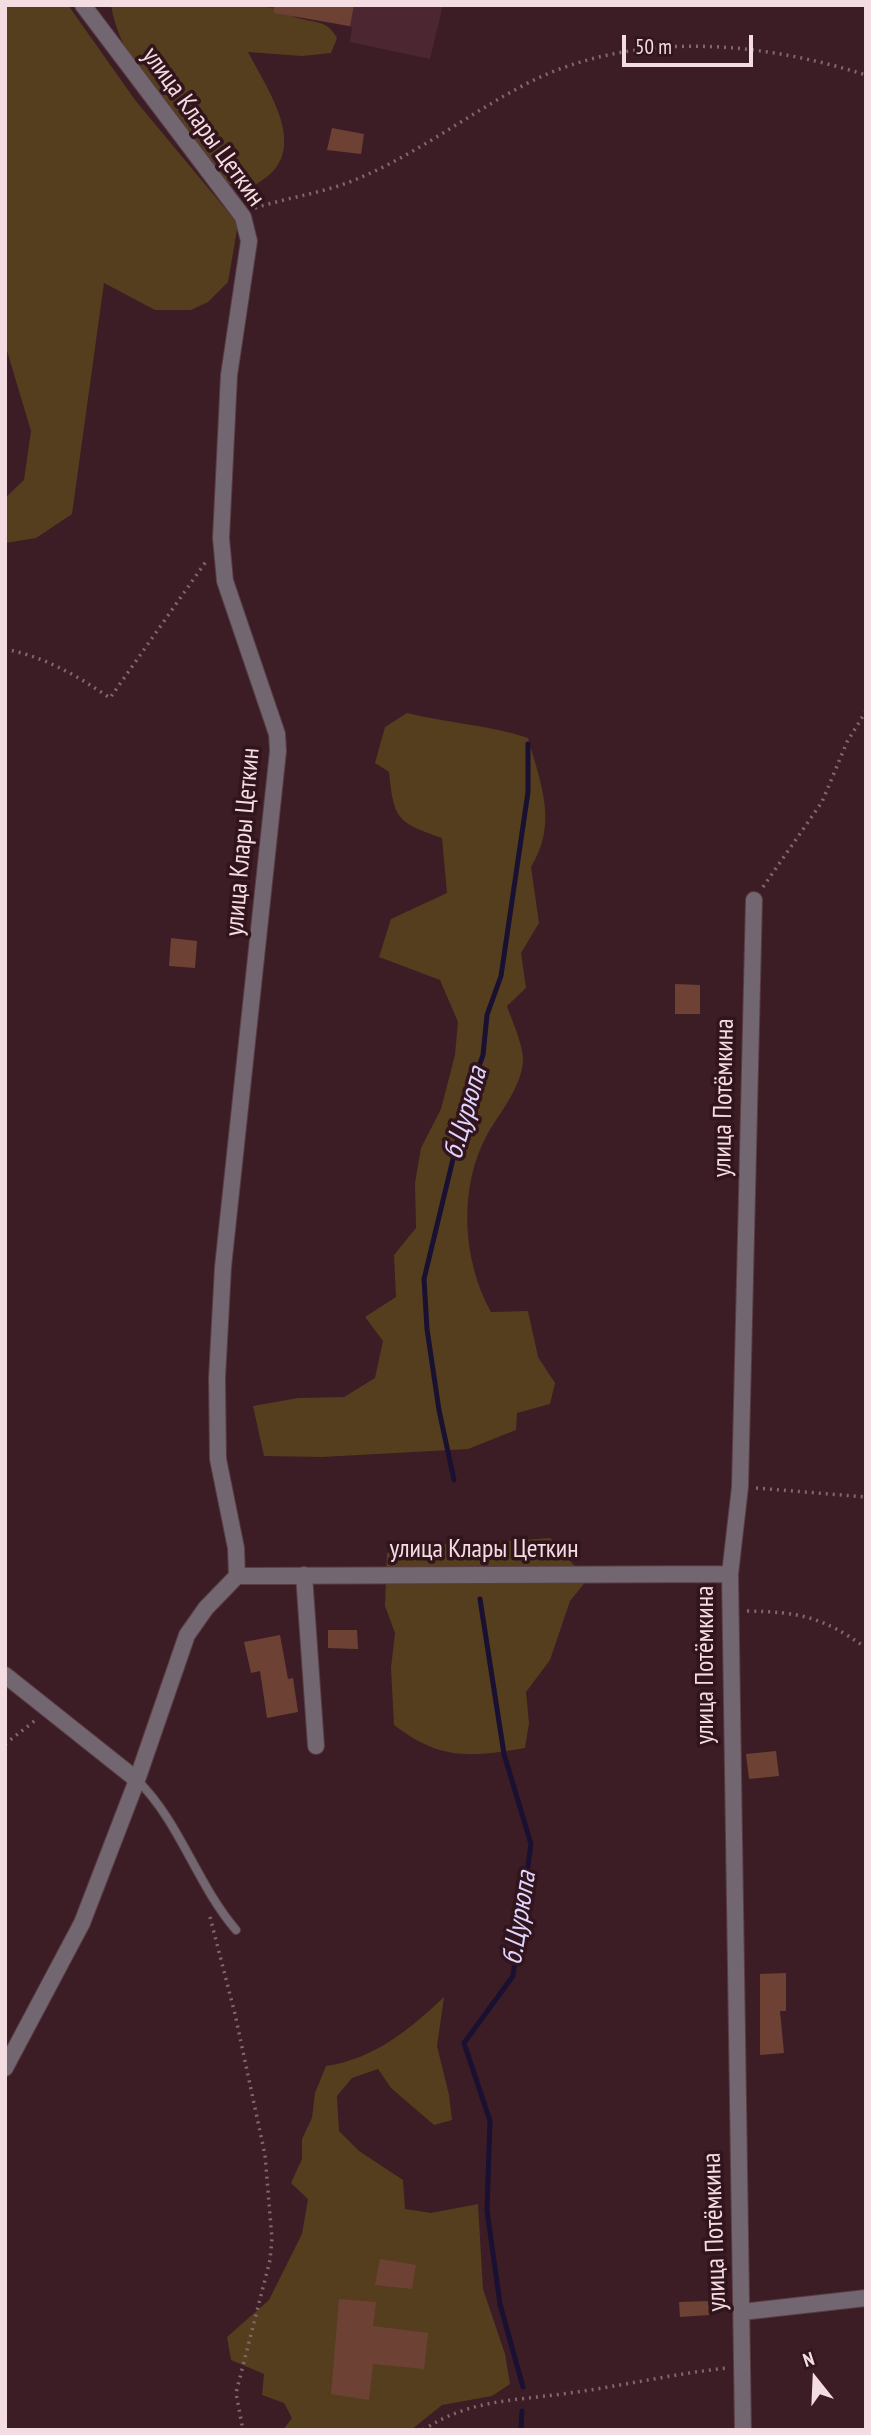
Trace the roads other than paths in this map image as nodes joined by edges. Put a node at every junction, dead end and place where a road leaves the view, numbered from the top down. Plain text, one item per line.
1 (83, 5) edge
2 (754, 900) road end
3 (730, 1574) junction
4 (304, 1575) junction
5 (237, 1576) junction
6 (5, 1675) edge
7 (317, 1746) dead end
8 (137, 1780) junction
9 (236, 1930) dead end
10 (5, 2068) edge
11 (866, 2298) edge
12 (741, 2312) junction
13 (743, 2430) edge

1 - 5 street, улица Клары Цеткин
2 - 3 street, улица Потёмкина
3 - 4 street, улица Клары Цеткин
3 - 12 street, улица Потёмкина
4 - 5 street, улица Клары Цеткин
4 - 7 street
5 - 8 street
6 - 8 street
8 - 9 lane
8 - 10 street
11 - 12 street
12 - 13 street, улица Потёмкина

